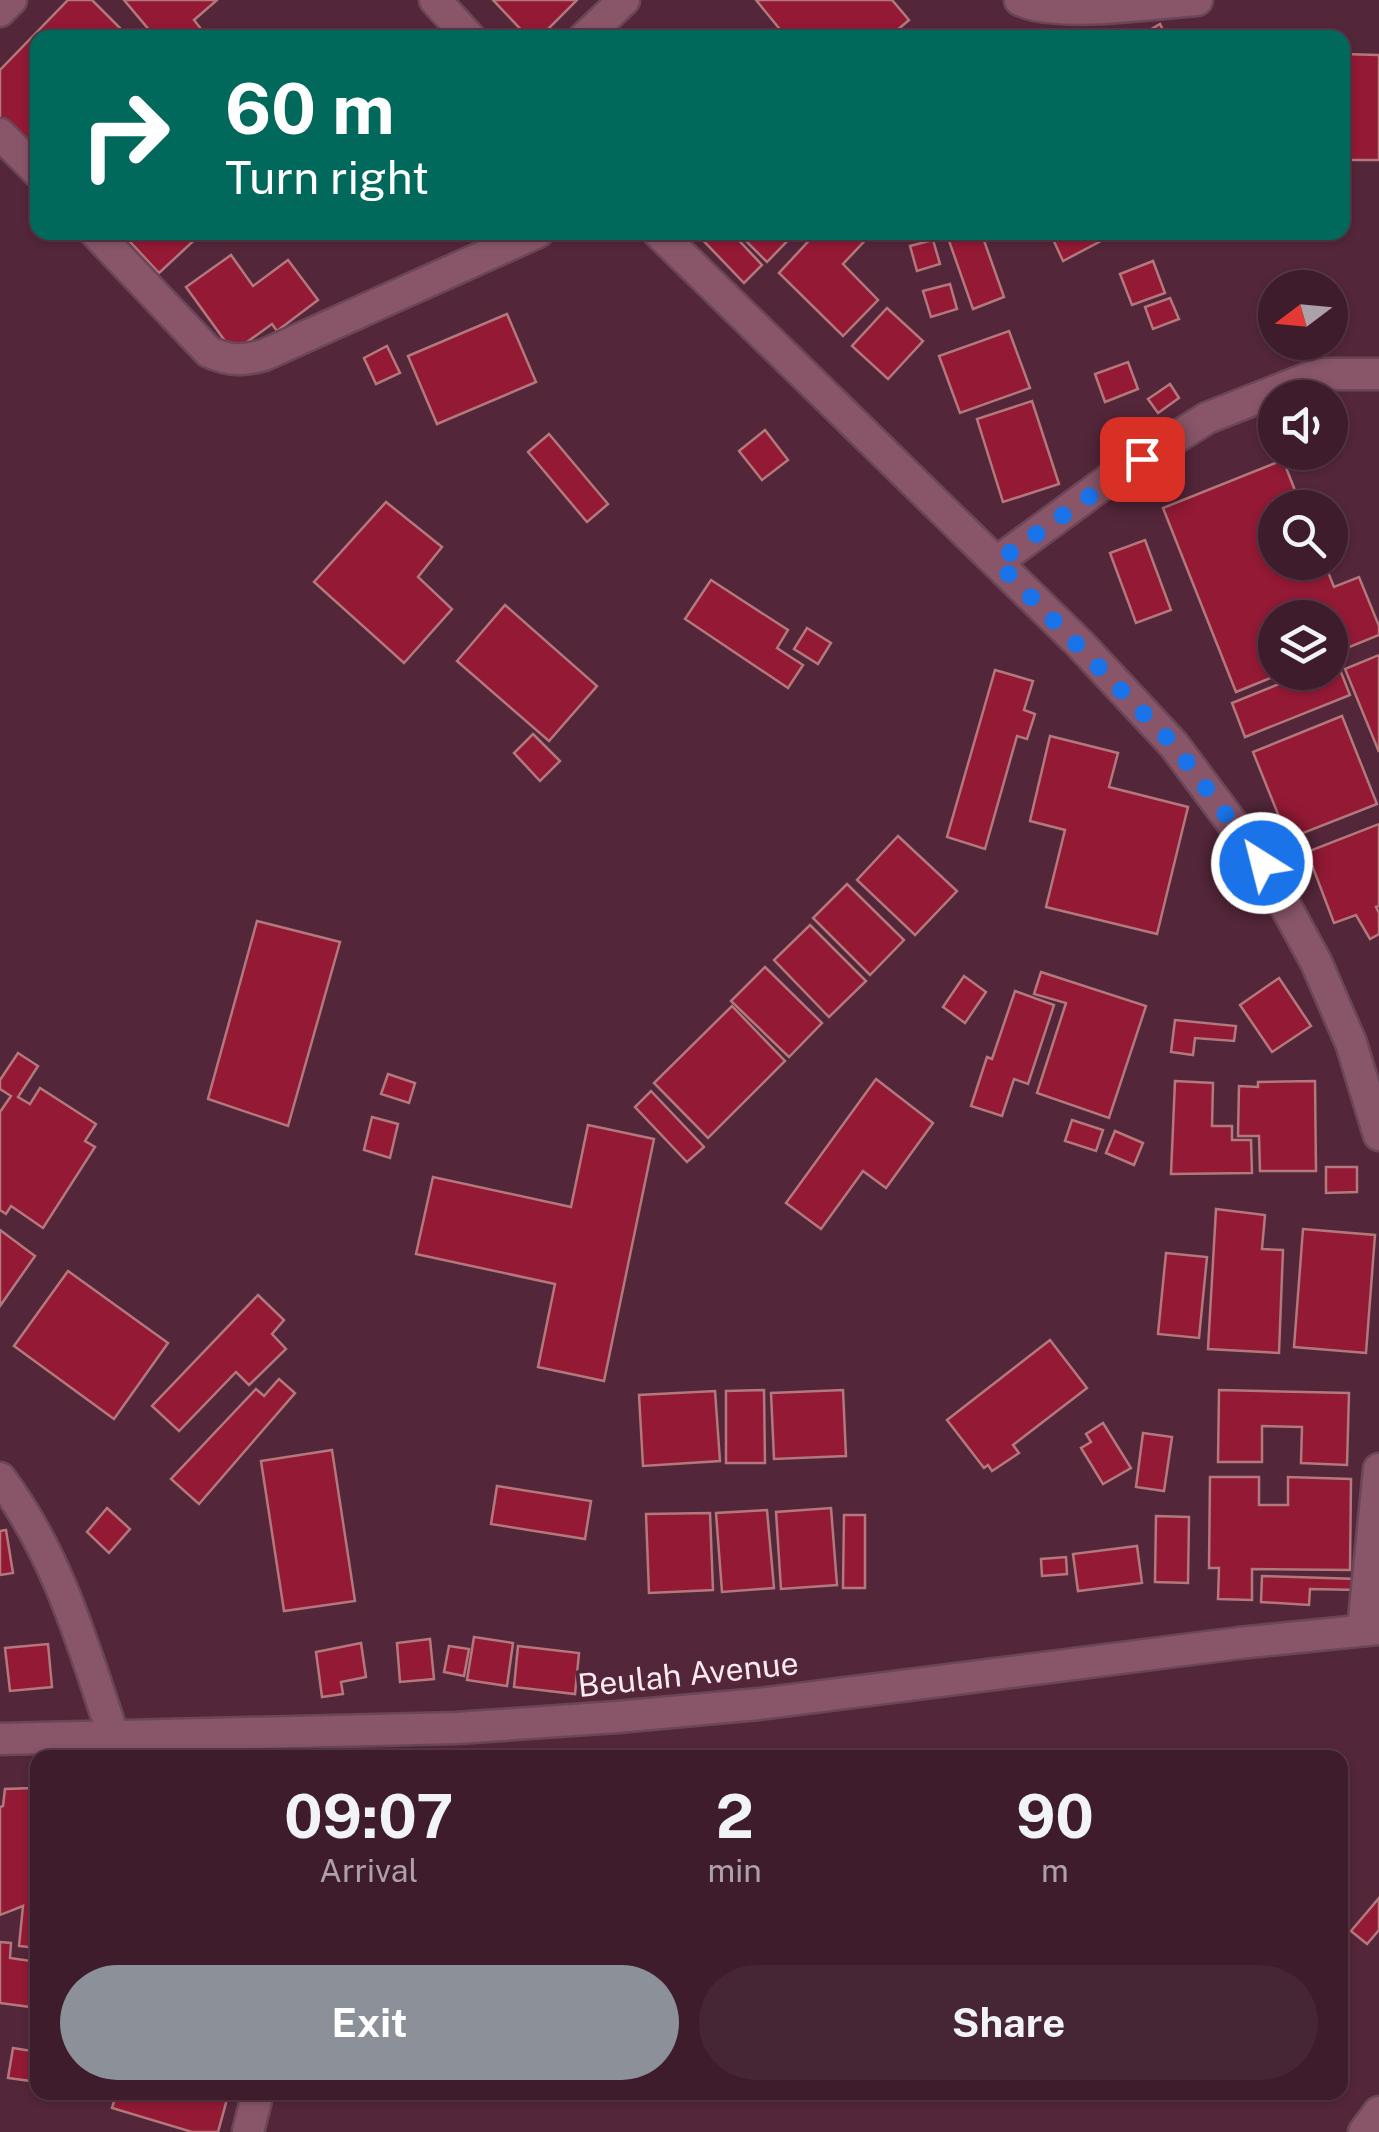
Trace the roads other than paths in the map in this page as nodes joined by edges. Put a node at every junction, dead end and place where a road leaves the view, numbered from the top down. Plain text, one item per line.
1 (12, 0) edge
2 (435, 0) edge
3 (624, 0) edge
4 (1020, 0) edge
5 (1197, 0) edge
6 (0, 10) edge
7 (463, 30) edge
8 (592, 30) edge
9 (0, 134) edge
10 (30, 164) edge
11 (103, 240) edge
12 (520, 240) edge
13 (666, 240) edge
14 (1379, 374) edge
15 (997, 562) junction
16 (1379, 1135) edge
17 (1379, 1470) edge
18 (0, 1478) edge
19 (1371, 1629) edge
20 (113, 1736) junction
21 (0, 1739) edge
22 (290, 1745) edge
23 (256, 2100) edge
24 (1379, 2112) edge
25 (248, 2132) edge
26 (1364, 2132) edge

1 - 6 street
2 - 7 street
3 - 8 street
4 - 5 street
9 - 10 street
11 - 12 street
13 - 15 street
14 - 15 street
15 - 16 street
17 - 19 street
18 - 20 street
19 - 22 street, Beulah Avenue
20 - 21 street, Beulah Avenue
20 - 22 street, Beulah Avenue
23 - 25 street
24 - 26 street

